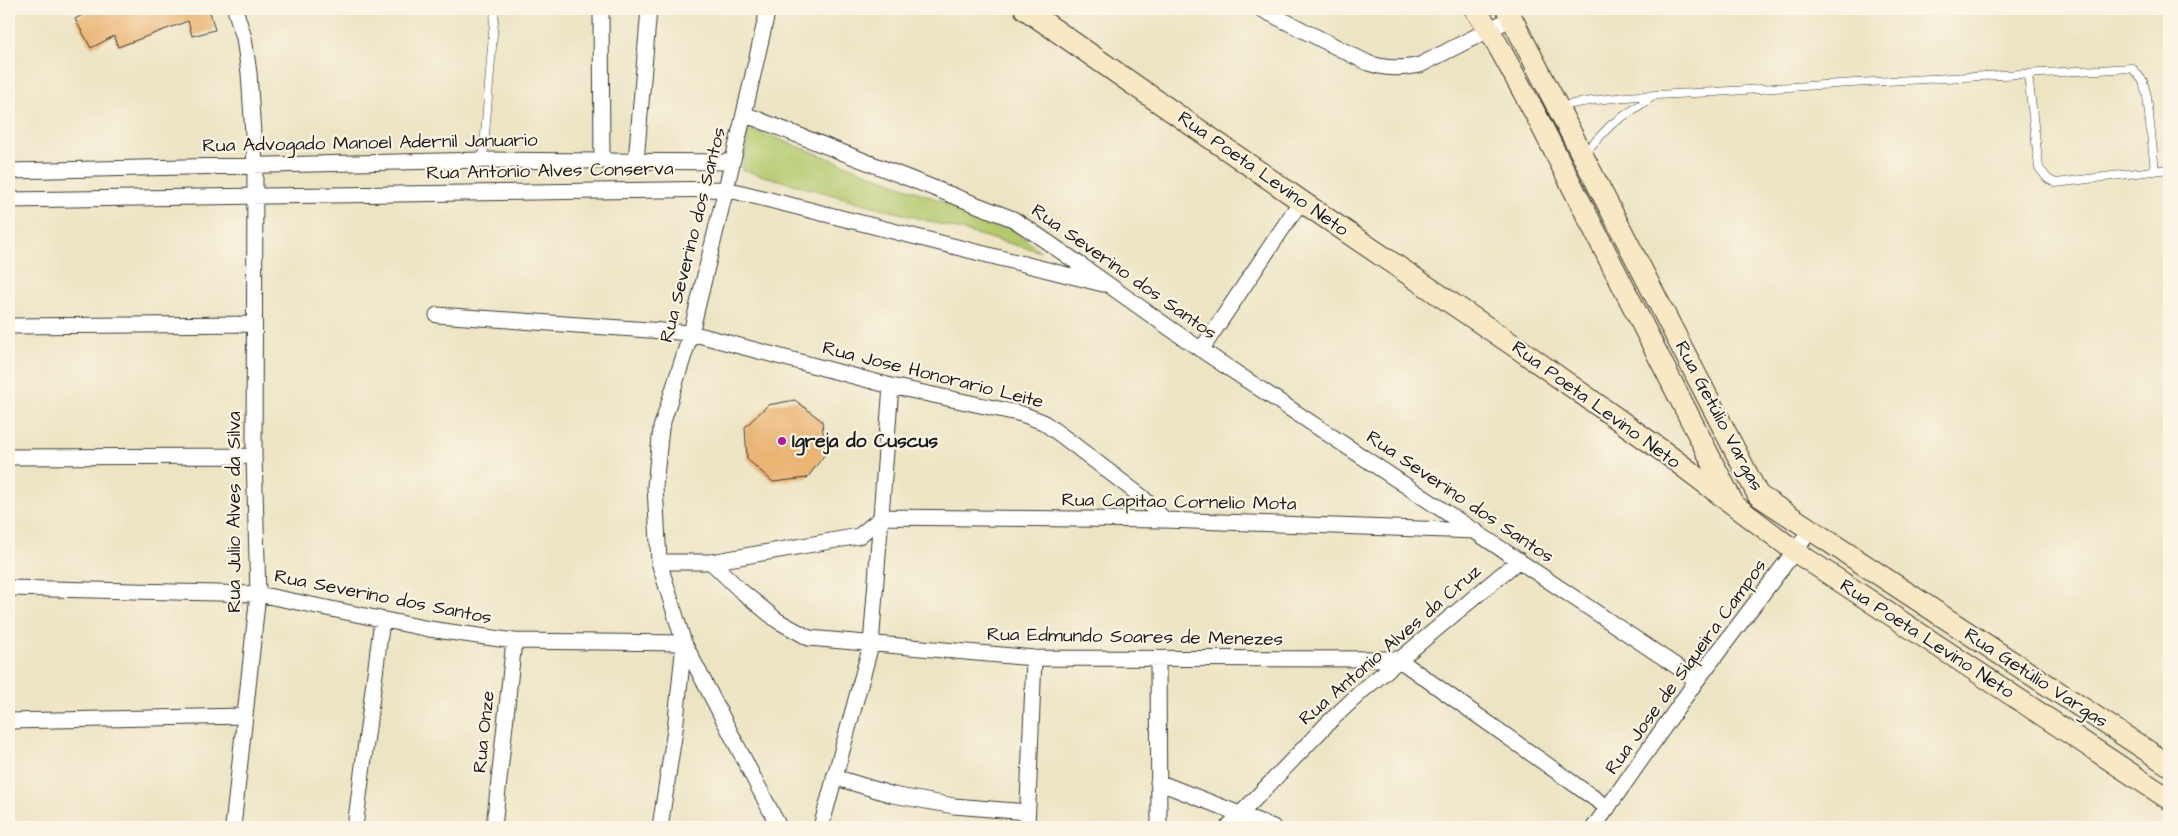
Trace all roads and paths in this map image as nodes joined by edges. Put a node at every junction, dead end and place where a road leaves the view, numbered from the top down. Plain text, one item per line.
1 (235, 9) edge
2 (495, 9) edge
3 (602, 9) edge
4 (649, 9) edge
5 (768, 9) edge
6 (1025, 9) edge
7 (1261, 9) edge
8 (1475, 9) edge
9 (1509, 14) edge
10 (1490, 31) junction
11 (2028, 74) junction
12 (1652, 97) junction
13 (1558, 107) junction
14 (744, 114) junction
15 (1536, 115) junction
16 (1582, 154) junction
17 (483, 160) junction
18 (602, 160) junction
19 (636, 161) junction
20 (731, 162) junction
21 (256, 164) junction
22 (1560, 164) junction
23 (2169, 169) edge
24 (9, 171) edge
25 (2155, 171) junction
26 (726, 189) junction
27 (255, 195) junction
28 (9, 200) edge
29 (1301, 201) junction
30 (1110, 286) junction
31 (438, 315) dead end
32 (254, 324) junction
33 (9, 326) edge
34 (692, 333) junction
35 (1201, 350) junction
36 (891, 386) junction
37 (254, 456) junction
38 (9, 457) edge
39 (1736, 509) junction
40 (882, 517) junction
41 (1165, 520) junction
42 (1476, 531) junction
43 (1810, 531) junction
44 (1796, 552) junction
45 (1519, 560) junction
46 (659, 562) junction
47 (711, 562) junction
48 (9, 588) edge
49 (258, 594) junction
50 (382, 620) junction
51 (514, 640) junction
52 (684, 643) junction
53 (871, 645) junction
54 (1034, 658) junction
55 (1398, 659) junction
56 (1158, 660) junction
57 (1697, 680) junction
58 (245, 716) junction
59 (9, 721) edge
60 (2169, 765) edge
61 (834, 777) junction
62 (1158, 782) junction
63 (2169, 799) edge
64 (1608, 808) junction
65 (1240, 814) junction
66 (1027, 820) edge
67 (233, 827) edge
68 (355, 827) edge
69 (494, 827) edge
70 (660, 827) edge
71 (779, 827) edge
72 (821, 827) edge
73 (1159, 827) edge
74 (1228, 827) edge
75 (1273, 827) edge
76 (1594, 827) edge

1 - 21 street, Rua Julio Alves da Silva
2 - 17 lane
3 - 18 street
4 - 19 street
5 - 14 street
6 - 29 main road, Rua Poeta Levino Neto
7 - 10 street
8 - 10 main road, Rua Getúlio Vargas
9 - 10 street
9 - 13 main road, Rua Getúlio Vargas
10 - 15 main road, Rua Getúlio Vargas
11 - 12 lane
11 - 25 lane
11 - 25 lane
12 - 13 lane
12 - 16 lane
13 - 15 main road
13 - 16 main road, Rua Getúlio Vargas
14 - 20 street, Rua Severino dos Santos
14 - 30 street, Rua Severino dos Santos
15 - 22 main road, Rua Getúlio Vargas
16 - 22 main road
16 - 43 main road, Rua Getúlio Vargas
17 - 18 street, Rua Advogado Manoel Adernil Januario
17 - 21 street, Rua Advogado Manoel Adernil Januario
18 - 19 street, Rua Advogado Manoel Adernil Januario
19 - 20 street, Rua Advogado Manoel Adernil Januario
20 - 26 street, Rua Severino dos Santos
21 - 24 street, Rua Advogado Manoel Adernil Januario
21 - 27 street, Rua Julio Alves da Silva
22 - 39 main road, Rua Getúlio Vargas
23 - 25 lane
26 - 27 street, Rua Antonio Alves Conserva
26 - 30 street, Rua Antonio Alves Conserva
26 - 34 street, Rua Severino dos Santos
27 - 28 street, Rua Antonio Alves Conserva
27 - 32 street, Rua Julio Alves da Silva
29 - 35 street
29 - 39 main road, Rua Poeta Levino Neto
30 - 35 street, Rua Severino dos Santos
31 - 34 street, Rua Jose Honorario Leite
32 - 33 street
32 - 37 street, Rua Julio Alves da Silva
34 - 36 street, Rua Jose Honorario Leite
34 - 46 street, Rua Severino dos Santos
35 - 42 street, Rua Severino dos Santos
36 - 40 street
36 - 41 street, Rua Jose Honorario Leite
37 - 38 street
37 - 49 street, Rua Julio Alves da Silva
39 - 44 main road, Rua Poeta Levino Neto
40 - 41 street, Rua Capitao Cornelio Mota
40 - 47 street
40 - 53 street
41 - 42 street, Rua Capitao Cornelio Mota
42 - 45 street, Rua Severino dos Santos
43 - 44 street, Rua Jose de Siqueira Campos
43 - 60 main road, Rua Getúlio Vargas
44 - 57 street, Rua Jose de Siqueira Campos
44 - 63 main road, Rua Poeta Levino Neto
45 - 55 street, Rua Antonio Alves da Cruz
45 - 57 street, Rua Severino dos Santos
46 - 47 street
46 - 52 street, Rua Severino dos Santos
47 - 53 street, Rua Edmundo Soares de Menezes
48 - 49 street, Rua Severino dos Santos
49 - 50 street, Rua Severino dos Santos
49 - 58 street, Rua Julio Alves da Silva
50 - 51 street, Rua Severino dos Santos
50 - 68 street
51 - 52 street, Rua Severino dos Santos
51 - 69 street, Rua Onze
52 - 70 street
52 - 71 street
53 - 54 street, Rua Edmundo Soares de Menezes
53 - 61 street
54 - 56 street, Rua Edmundo Soares de Menezes
54 - 66 street
55 - 56 street, Rua Edmundo Soares de Menezes
55 - 64 street
55 - 65 street, Rua Antonio Alves da Cruz
56 - 62 street
57 - 64 street, Rua Jose de Siqueira Campos
58 - 59 street
58 - 67 street, Rua Julio Alves da Silva
61 - 66 street
61 - 72 street
62 - 65 street
62 - 73 street
64 - 76 street, Rua Jose de Siqueira Campos
65 - 74 street, Rua Antonio Alves da Cruz
65 - 75 street

